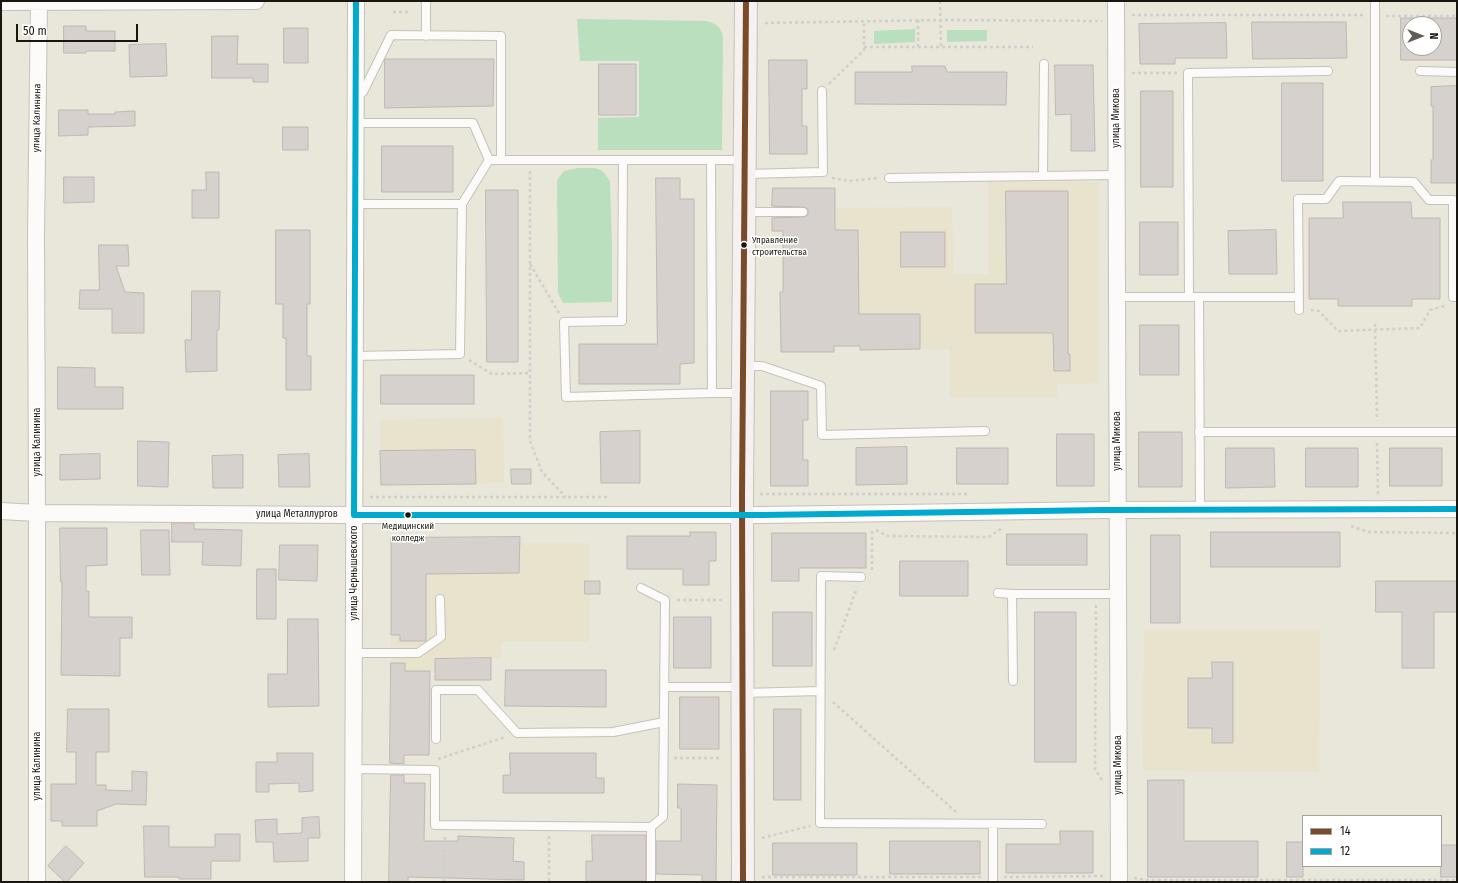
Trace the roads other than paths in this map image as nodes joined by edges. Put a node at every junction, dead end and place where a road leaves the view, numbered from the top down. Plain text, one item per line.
1 (191, 1) edge
2 (256, 1) edge
3 (356, 1) edge
4 (426, 1) edge
5 (746, 1) edge
6 (1116, 1) edge
7 (1375, 1) edge
8 (1, 2) edge
9 (38, 2) edge
10 (426, 36) junction
11 (1044, 64) dead end
12 (1328, 71) dead end
13 (1420, 71) dead end
14 (1457, 72) edge
15 (822, 91) road end
16 (355, 92) junction
17 (355, 123) junction
18 (489, 160) junction
19 (501, 160) junction
20 (623, 160) junction
21 (711, 160) junction
22 (745, 167) junction
23 (1043, 175) junction
24 (1116, 175) junction
25 (889, 178) road end
26 (1375, 181) junction
27 (355, 204) junction
28 (462, 204) junction
29 (744, 212) junction
30 (803, 212) dead end
31 (1117, 297) junction
32 (1189, 297) junction
33 (1199, 297) junction
34 (1298, 297) junction
35 (1455, 297) edge
36 (1299, 310) road end
37 (354, 356) junction
38 (743, 366) junction
39 (712, 394) junction
40 (743, 394) junction
41 (985, 431) dead end
42 (1199, 432) junction
43 (1457, 432) edge
44 (1457, 509) edge
45 (1117, 510) junction
46 (1200, 510) junction
47 (1, 511) edge
48 (37, 513) junction
49 (742, 514) junction
50 (354, 515) junction
51 (861, 577) road end
52 (641, 588) dead end
53 (998, 593) dead end
54 (1012, 594) junction
55 (1118, 594) junction
56 (440, 599) dead end
57 (353, 653) junction
58 (1013, 681) dead end
59 (664, 687) junction
60 (742, 690) junction
61 (820, 691) junction
62 (664, 722) junction
63 (436, 739) road end
64 (353, 769) junction
65 (993, 824) junction
66 (1042, 824) dead end
67 (651, 826) junction
68 (993, 879) edge
69 (743, 880) edge
70 (1119, 880) edge
71 (37, 882) edge
72 (353, 882) edge
73 (651, 882) edge

1 - 2 street
1 - 9 street
3 - 16 street, улица Чернышевского
4 - 10 lane
5 - 22 main road
6 - 24 street, улица Микова
7 - 26 lane
8 - 9 street
9 - 48 street, улица Калинина
10 - 16 lane
10 - 19 lane
11 - 23 lane
12 - 32 lane
13 - 14 lane
15 - 22 lane
16 - 17 street, улица Чернышевского
17 - 18 lane
17 - 27 street, улица Чернышевского
18 - 19 lane
18 - 28 lane
19 - 20 lane
20 - 21 lane
20 - 39 lane
21 - 22 lane
21 - 39 lane
22 - 29 main road
23 - 24 lane
23 - 25 lane
24 - 31 street, улица Микова
26 - 34 lane
26 - 35 lane
27 - 28 lane
27 - 37 street, улица Чернышевского
28 - 37 lane
29 - 30 lane
29 - 38 main road
31 - 32 lane
31 - 45 street, улица Микова
32 - 33 lane
33 - 34 lane
33 - 42 lane
34 - 36 lane
37 - 50 street, улица Чернышевского
38 - 40 main road
38 - 41 lane
39 - 40 lane
40 - 49 main road
42 - 43 lane
42 - 46 lane
44 - 46 street, улица Металлургов
45 - 46 street, улица Металлургов
45 - 49 street, улица Металлургов
45 - 55 street, улица Микова
47 - 48 street, улица Металлургов
48 - 50 street, улица Металлургов
48 - 71 street, улица Калинина
49 - 50 street, улица Металлургов
49 - 60 main road
50 - 57 street, улица Чернышевского
51 - 61 lane
52 - 59 lane
53 - 54 lane
54 - 55 lane
54 - 58 lane
55 - 70 street, улица Микова
56 - 57 lane
57 - 64 street, улица Чернышевского
59 - 60 lane
59 - 62 lane
60 - 61 lane
60 - 69 main road
61 - 65 lane
62 - 63 lane
62 - 67 lane
64 - 67 lane
64 - 72 street, улица Чернышевского
65 - 66 lane
65 - 68 lane
67 - 73 lane

